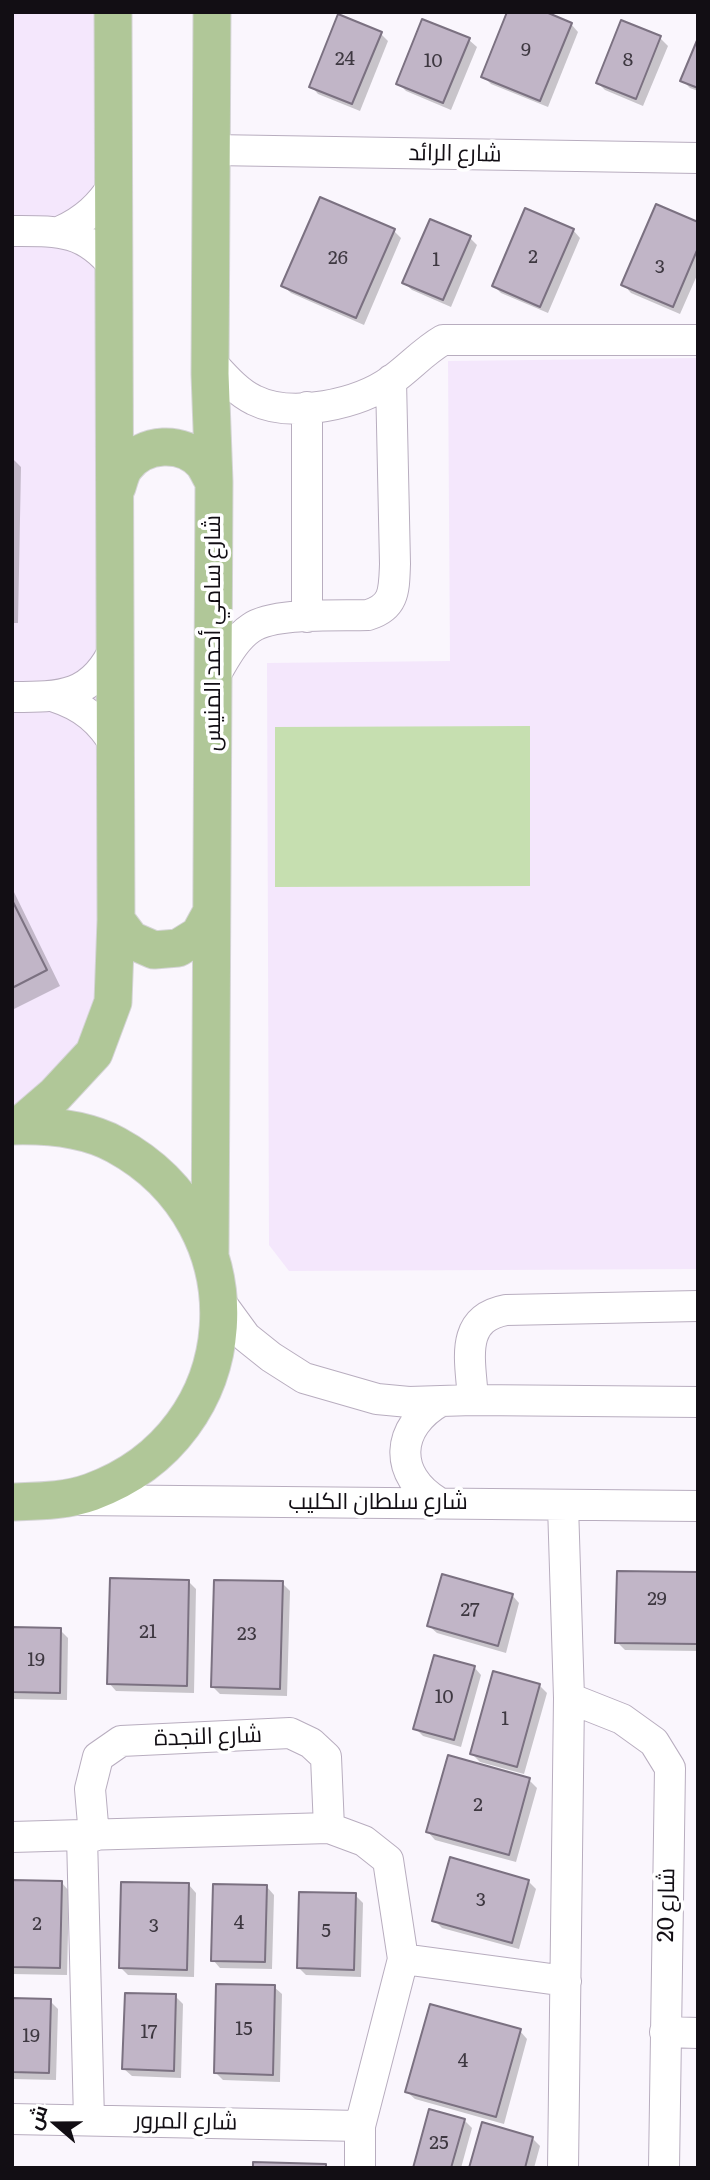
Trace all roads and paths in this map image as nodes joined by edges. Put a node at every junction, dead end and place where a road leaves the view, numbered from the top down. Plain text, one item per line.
1 (113, 12) edge
2 (212, 12) edge
3 (213, 150) junction
4 (698, 158) edge
5 (114, 184) junction
6 (12, 231) edge
7 (61, 231) junction
8 (114, 267) junction
9 (698, 340) edge
10 (210, 362) junction
11 (391, 380) junction
12 (307, 408) junction
13 (214, 482) junction
14 (117, 487) junction
15 (307, 617) junction
16 (115, 647) junction
17 (212, 680) junction
18 (12, 697) edge
19 (55, 697) junction
20 (116, 747) junction
21 (211, 913) junction
22 (116, 920) junction
23 (15, 1126) edge
24 (210, 1253) junction
25 (219, 1300) junction
26 (698, 1307) edge
27 (473, 1400) junction
28 (441, 1401) junction
29 (698, 1402) edge
30 (58, 1500) junction
31 (12, 1502) edge
32 (438, 1502) junction
33 (563, 1505) junction
34 (698, 1506) edge
35 (569, 1698) junction
36 (329, 1828) junction
37 (88, 1836) junction
38 (12, 1837) edge
39 (403, 1959) junction
40 (566, 1981) junction
41 (665, 2032) junction
42 (698, 2033) edge
43 (12, 2119) edge
44 (89, 2120) junction
45 (360, 2126) junction
46 (360, 2168) edge
47 (563, 2168) edge
48 (664, 2168) edge

1 - 5 main road
2 - 3 main road, شارع سامي أحمد المنيس
3 - 4 street, شارع الرائد
3 - 10 main road, شارع سامي أحمد المنيس
5 - 7 street
5 - 8 main road
6 - 7 street
7 - 8 street
8 - 14 main road
9 - 11 street
10 - 12 street
10 - 13 main road, شارع سامي أحمد المنيس
11 - 12 street
11 - 15 street
12 - 15 street
13 - 14 main road
13 - 17 main road, شارع سامي أحمد المنيس
14 - 16 main road
15 - 17 street
16 - 19 street
16 - 20 main road
17 - 21 main road, شارع سامي أحمد المنيس
18 - 19 street
19 - 20 street
20 - 22 main road
21 - 22 main road
21 - 24 main road, شارع سامي أحمد المنيس
22 - 23 main road
23 - 24 main road
24 - 25 main road
25 - 28 street
25 - 30 main road
26 - 27 street
27 - 28 street
27 - 29 street
28 - 32 street
30 - 31 main road
30 - 32 street, شارع سلطان الكليب
32 - 33 street, شارع سلطان الكليب
33 - 34 street, شارع سلطان الكليب
33 - 35 street
35 - 40 street
35 - 41 street, شارع 20
36 - 37 street
36 - 37 street, شارع النجدة
36 - 39 street
37 - 38 street
37 - 44 street
39 - 40 street
39 - 45 street
40 - 47 street
41 - 42 street
41 - 48 street, شارع 20
43 - 44 street, شارع المرور
44 - 45 street, شارع المرور
45 - 46 street

